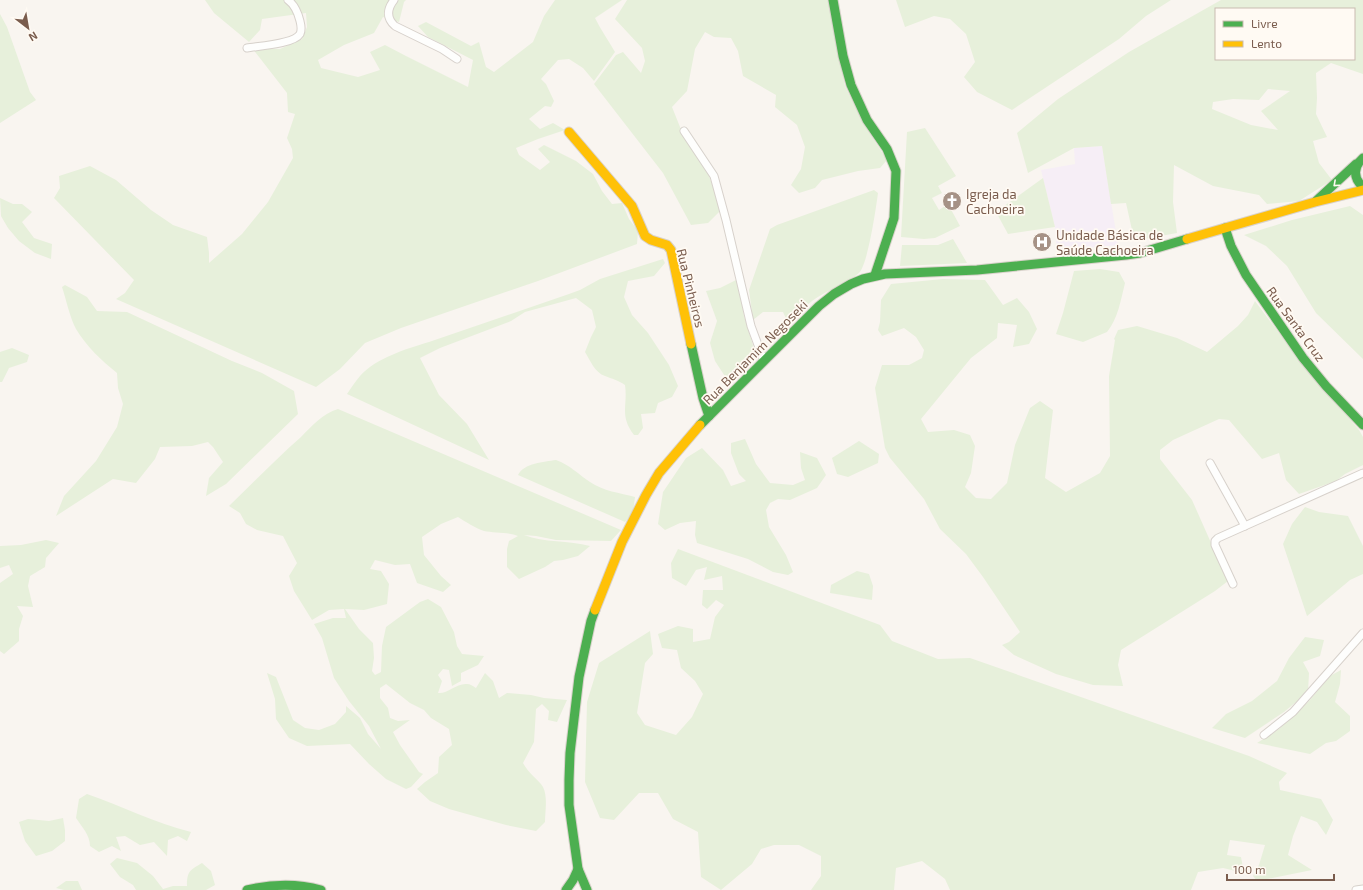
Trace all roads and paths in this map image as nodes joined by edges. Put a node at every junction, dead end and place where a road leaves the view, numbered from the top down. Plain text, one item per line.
1 (288, 0) edge
2 (394, 0) edge
3 (833, 0) edge
4 (247, 48) dead end
5 (457, 59) dead end
6 (684, 131) dead end
7 (569, 132) dead end
8 (1363, 148) edge
9 (1359, 161) edge
10 (1363, 188) edge
11 (1315, 202) junction
12 (1226, 228) junction
13 (875, 275) junction
14 (764, 361) junction
15 (709, 416) junction
16 (1363, 425) edge
17 (1210, 464) dead end
18 (1363, 473) edge
19 (1245, 526) junction
20 (1233, 584) dead end
21 (1363, 634) edge
22 (1264, 735) dead end
23 (578, 868) junction
24 (1363, 888) edge
25 (247, 890) edge
26 (322, 890) edge
27 (566, 890) edge
28 (587, 890) edge
29 (1356, 890) edge

1 - 4 street
2 - 5 street
3 - 13 main road
6 - 14 street
7 - 15 main road, Rua Pinheiros
8 - 9 main road
9 - 10 main road
9 -> 11 main road, Rua Benjamim Negoseki
10 - 11 main road, Rua Benjamim Negoseki
11 - 12 main road, Rua Benjamim Negoseki
12 - 13 main road, Rua Benjamim Negoseki
12 - 16 main road, Rua Santa Cruz
13 - 14 main road, Rua Benjamim Negoseki
14 - 15 main road, Rua Benjamim Negoseki
15 - 23 main road, Rua Benjamim Negoseki
17 - 19 street
18 - 19 street
19 - 20 street
21 - 22 street
23 - 27 main road
23 - 28 main road, Rua Benjamim Negoseki
24 - 29 street
25 - 26 main road

